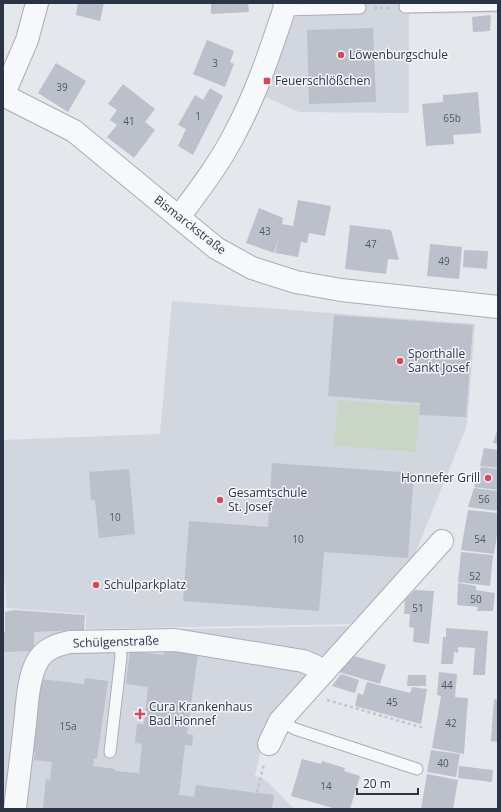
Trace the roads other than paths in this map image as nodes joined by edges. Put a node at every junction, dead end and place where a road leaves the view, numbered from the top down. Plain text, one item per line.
1 (37, 3) edge
2 (498, 6) edge
3 (285, 7) edge
4 (405, 7) road end
5 (360, 8) road end
6 (3, 95) edge
7 (179, 217) junction
8 (498, 307) edge
9 (442, 541) dead end
10 (120, 641) junction
11 (322, 673) junction
12 (280, 721) junction
13 (269, 744) road end
14 (110, 752) dead end
15 (417, 769) dead end
16 (15, 809) edge

1 - 6 street
2 - 4 lane
3 - 5 lane
3 - 7 street
6 - 7 street, Bismarckstraße
7 - 8 street, Bismarckstraße
9 - 11 street
10 - 11 street, Schülgenstraße
10 - 14 lane
10 - 16 street, Schülgenstraße
11 - 12 street
12 - 13 street
12 - 15 lane

